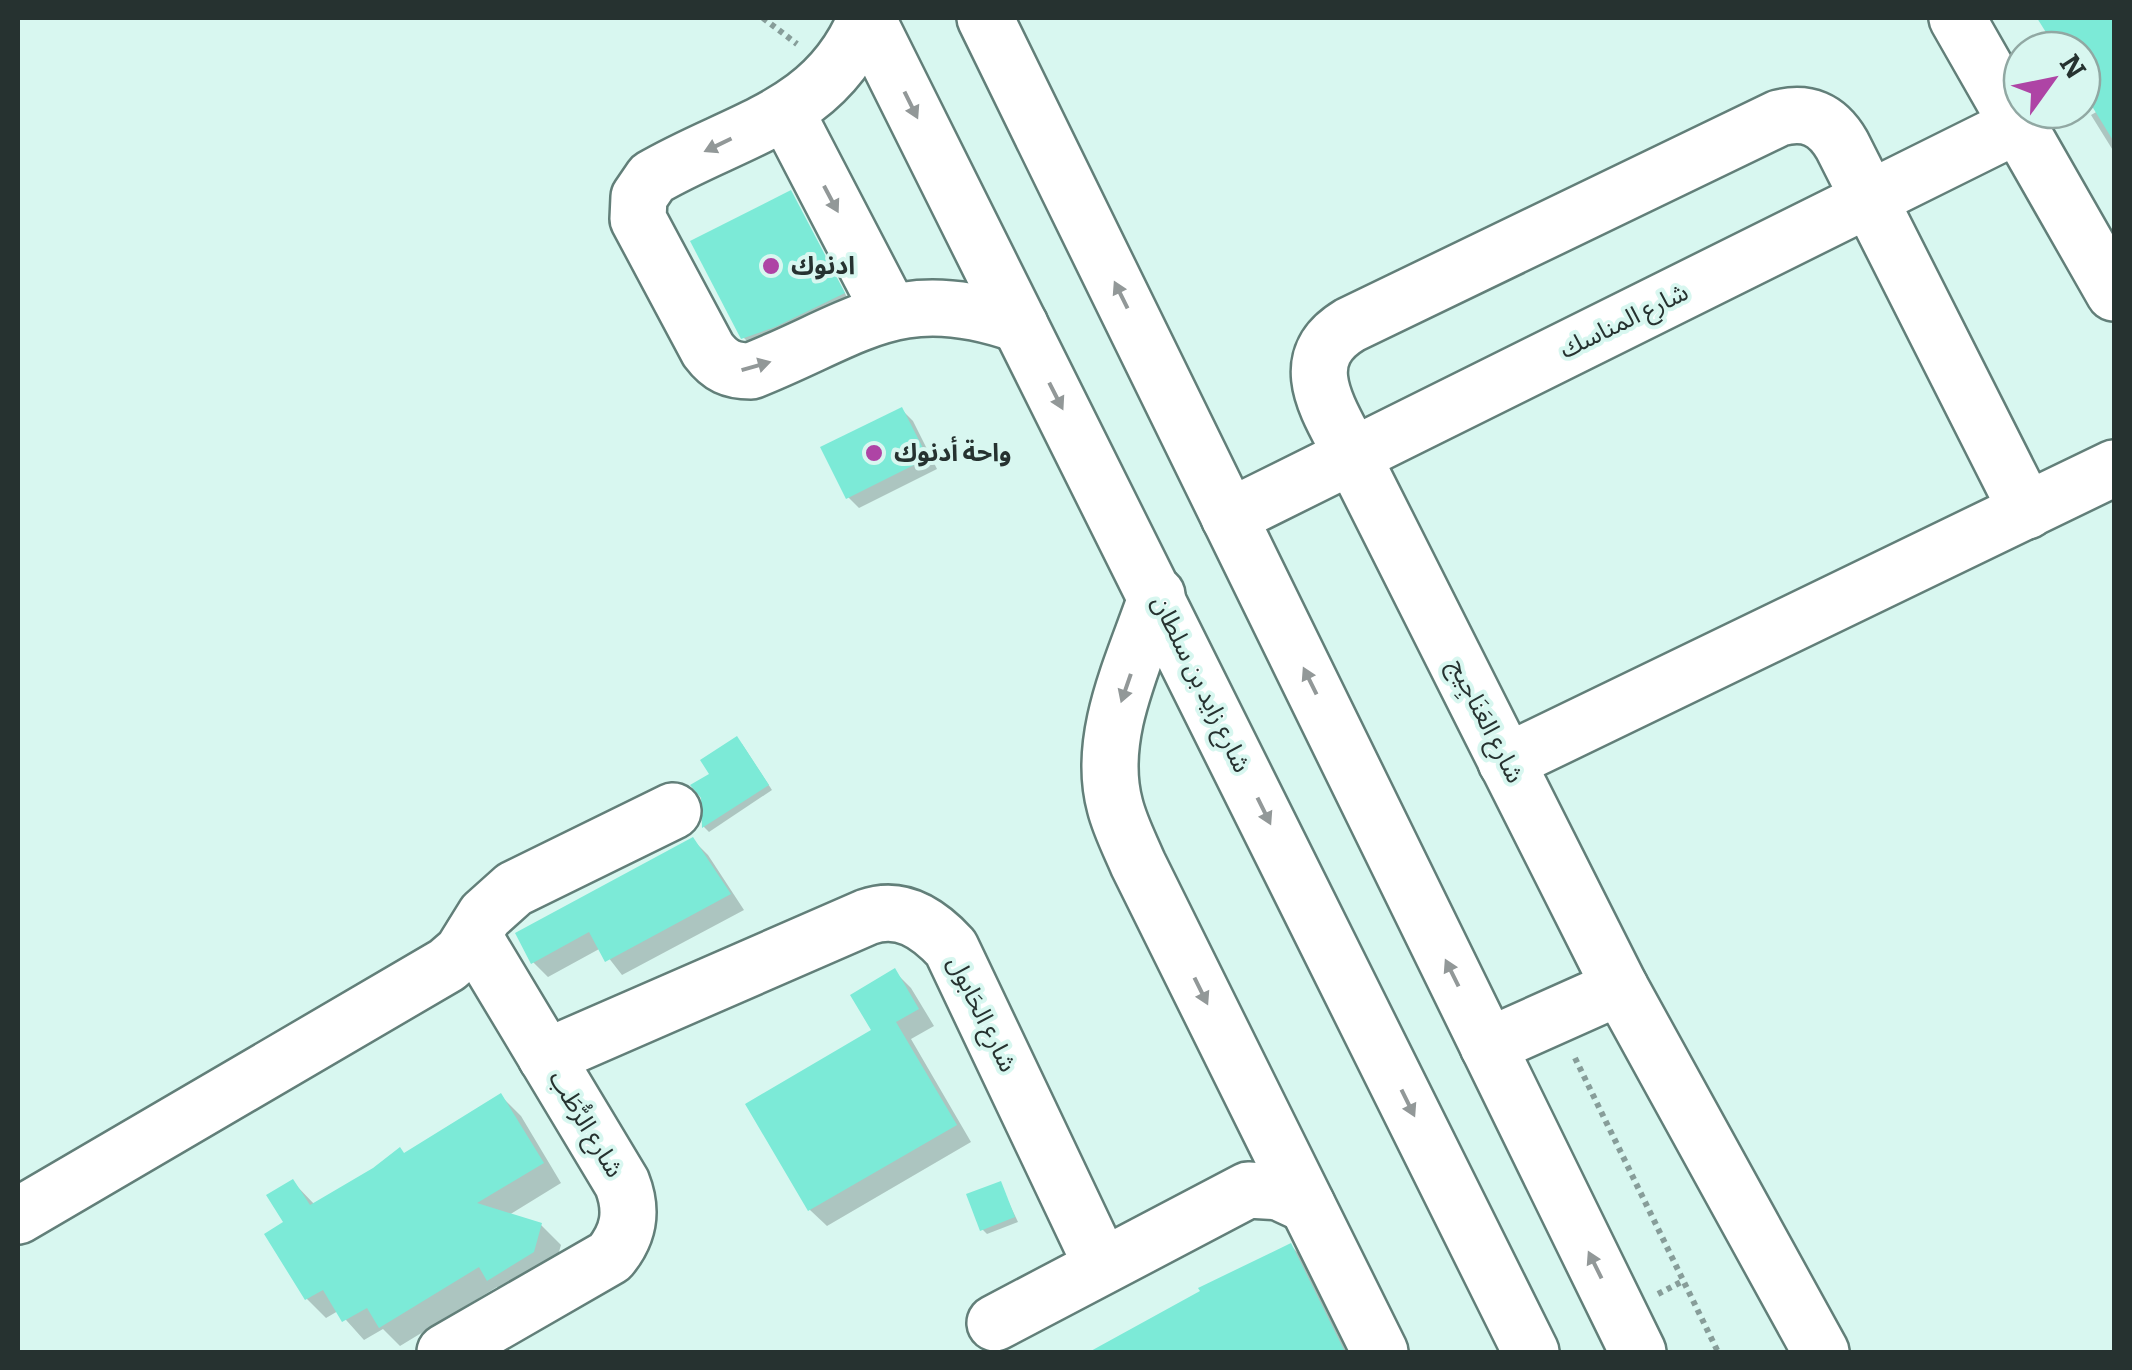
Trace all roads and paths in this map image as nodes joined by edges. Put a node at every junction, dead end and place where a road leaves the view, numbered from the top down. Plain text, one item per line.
1 (866, 18) edge
2 (985, 18) edge
3 (1957, 18) edge
4 (2002, 97) edge
5 (786, 112) junction
6 (2008, 130) edge
7 (2021, 130) edge
8 (1869, 198) junction
9 (2114, 293) edge
10 (890, 312) junction
11 (1020, 325) junction
12 (1352, 455) junction
13 (2114, 468) edge
14 (2026, 511) junction
15 (1230, 517) junction
16 (1157, 596) junction
17 (1506, 762) junction
18 (673, 812) dead end
19 (473, 934) junction
20 (1620, 987) junction
21 (1555, 1016) junction
22 (1488, 1046) junction
23 (546, 1057) junction
24 (1271, 1132) junction
25 (1248, 1190) junction
26 (1307, 1205) junction
27 (18, 1216) edge
28 (1102, 1266) junction
29 (995, 1322) dead end
30 (445, 1352) edge
31 (1380, 1352) edge
32 (1531, 1352) edge
33 (1638, 1352) edge
34 (1718, 1352) edge
35 (1821, 1352) edge

1 - 5 street
1 -> 11 street, شارع زايد بن سلطان
15 -> 2 street
3 - 4 street
5 -> 10 street
5 -> 10 street
6 - 8 street, شارع المناسك
7 - 9 street
8 - 12 street, شارع المناسك
8 - 12 street, شارع العَنَاجِيج
8 - 14 street, شارع العَنَاجِيج
10 - 11 street
11 -> 16 street, شارع زايد بن سلطان
12 - 15 street, شارع المناسك
12 - 17 street, شارع العَنَاجِيج
13 - 14 street
14 - 17 street
22 -> 15 street
16 -> 24 street
16 -> 32 street, شارع زايد بن سلطان
17 - 20 street, شارع العَنَاجِيج
18 - 19 street
19 - 23 street, شارع الرُّطَب
19 - 27 street
20 - 21 street
20 - 35 street, شارع العَنَاجِيج
21 - 22 street
21 - 34 path
33 -> 22 street
23 - 28 street, شارع الحَابول
23 - 30 street, شارع الرُّطَب
24 - 25 street
24 - 26 street
25 - 26 street
25 - 28 street
26 - 31 street
28 - 29 street

